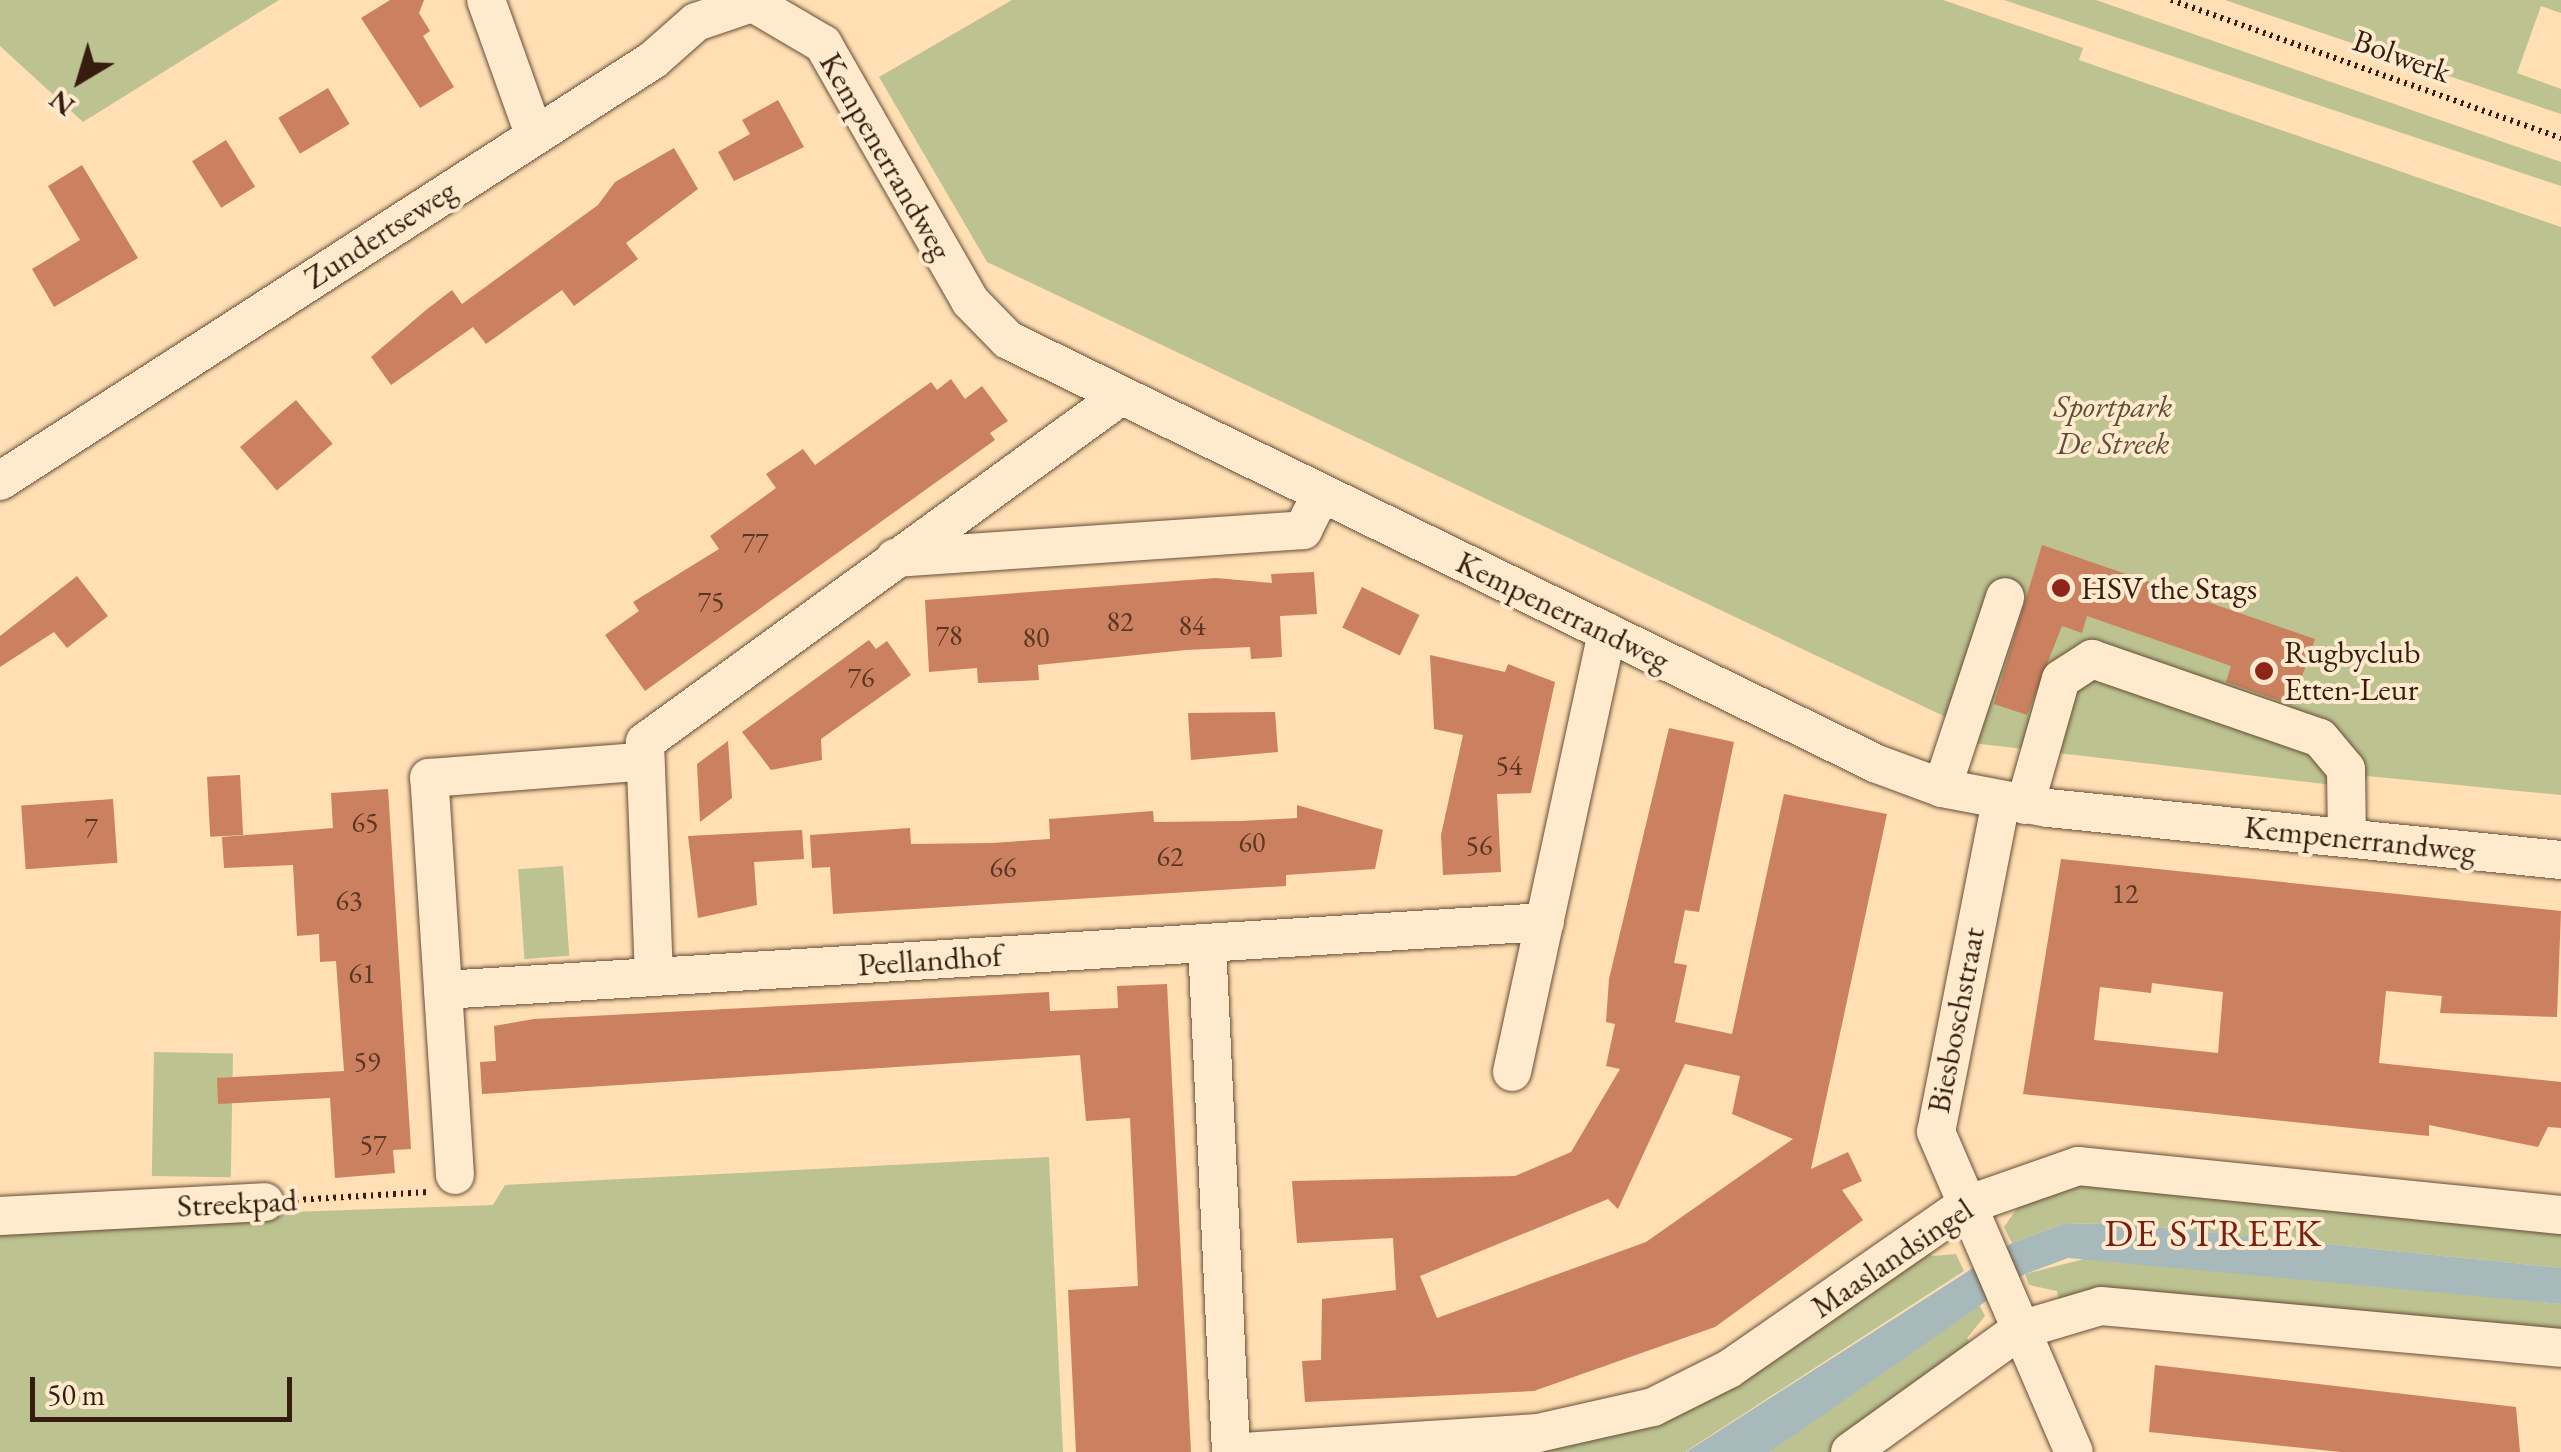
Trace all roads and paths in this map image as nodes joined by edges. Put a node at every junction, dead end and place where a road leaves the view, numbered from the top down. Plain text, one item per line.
1 (486, 0) edge
2 (2171, 0) edge
3 (760, 3) edge
4 (534, 134) junction
5 (2561, 138) edge
6 (1120, 396) junction
7 (0, 480) edge
8 (1321, 494) junction
9 (896, 558) junction
10 (2006, 597) dead end
11 (1607, 632) junction
12 (640, 762) junction
13 (1942, 788) junction
14 (2013, 803) junction
15 (2346, 838) junction
16 (2561, 860) edge
17 (1544, 922) junction
18 (1207, 943) junction
19 (654, 977) junction
20 (443, 990) junction
21 (1512, 1072) dead end
22 (456, 1175) joint
23 (264, 1202) joint
24 (1964, 1206) junction
25 (2561, 1215) edge
26 (0, 1216) edge
27 (2014, 1317) junction
28 (2561, 1348) edge
29 (1231, 1452) edge
30 (1243, 1452) edge
31 (1850, 1452) edge
32 (2074, 1452) edge

1 - 4 street
2 - 5 path, Bolwerk
3 - 4 street, Zundertseweg
3 - 6 street, Kempenerrandweg
4 - 7 street, Zundertseweg
6 - 8 street, Kempenerrandweg
6 - 9 street
8 - 9 street
8 - 11 street, Kempenerrandweg
9 - 12 street
10 - 13 street
11 - 13 street, Kempenerrandweg
11 - 17 street
12 - 19 street
12 - 20 street
13 - 14 street, Kempenerrandweg
14 - 15 street, Kempenerrandweg
14 - 15 street, Biesboschstraat
14 - 24 street, Biesboschstraat
15 - 16 street, Kempenerrandweg
17 - 18 street, Peellandhof
17 - 21 street
18 - 19 street, Peellandhof
18 - 29 street
19 - 20 street, Peellandhof
20 - 22 street
22 - 23 path, Streekpad
23 - 26 street, Streekpad
24 - 25 street, Maaslandsingel
24 - 27 street, Biesboschstraat
24 - 30 street, Maaslandsingel
27 - 28 street
27 - 31 street
27 - 32 street, Biesboschstraat

